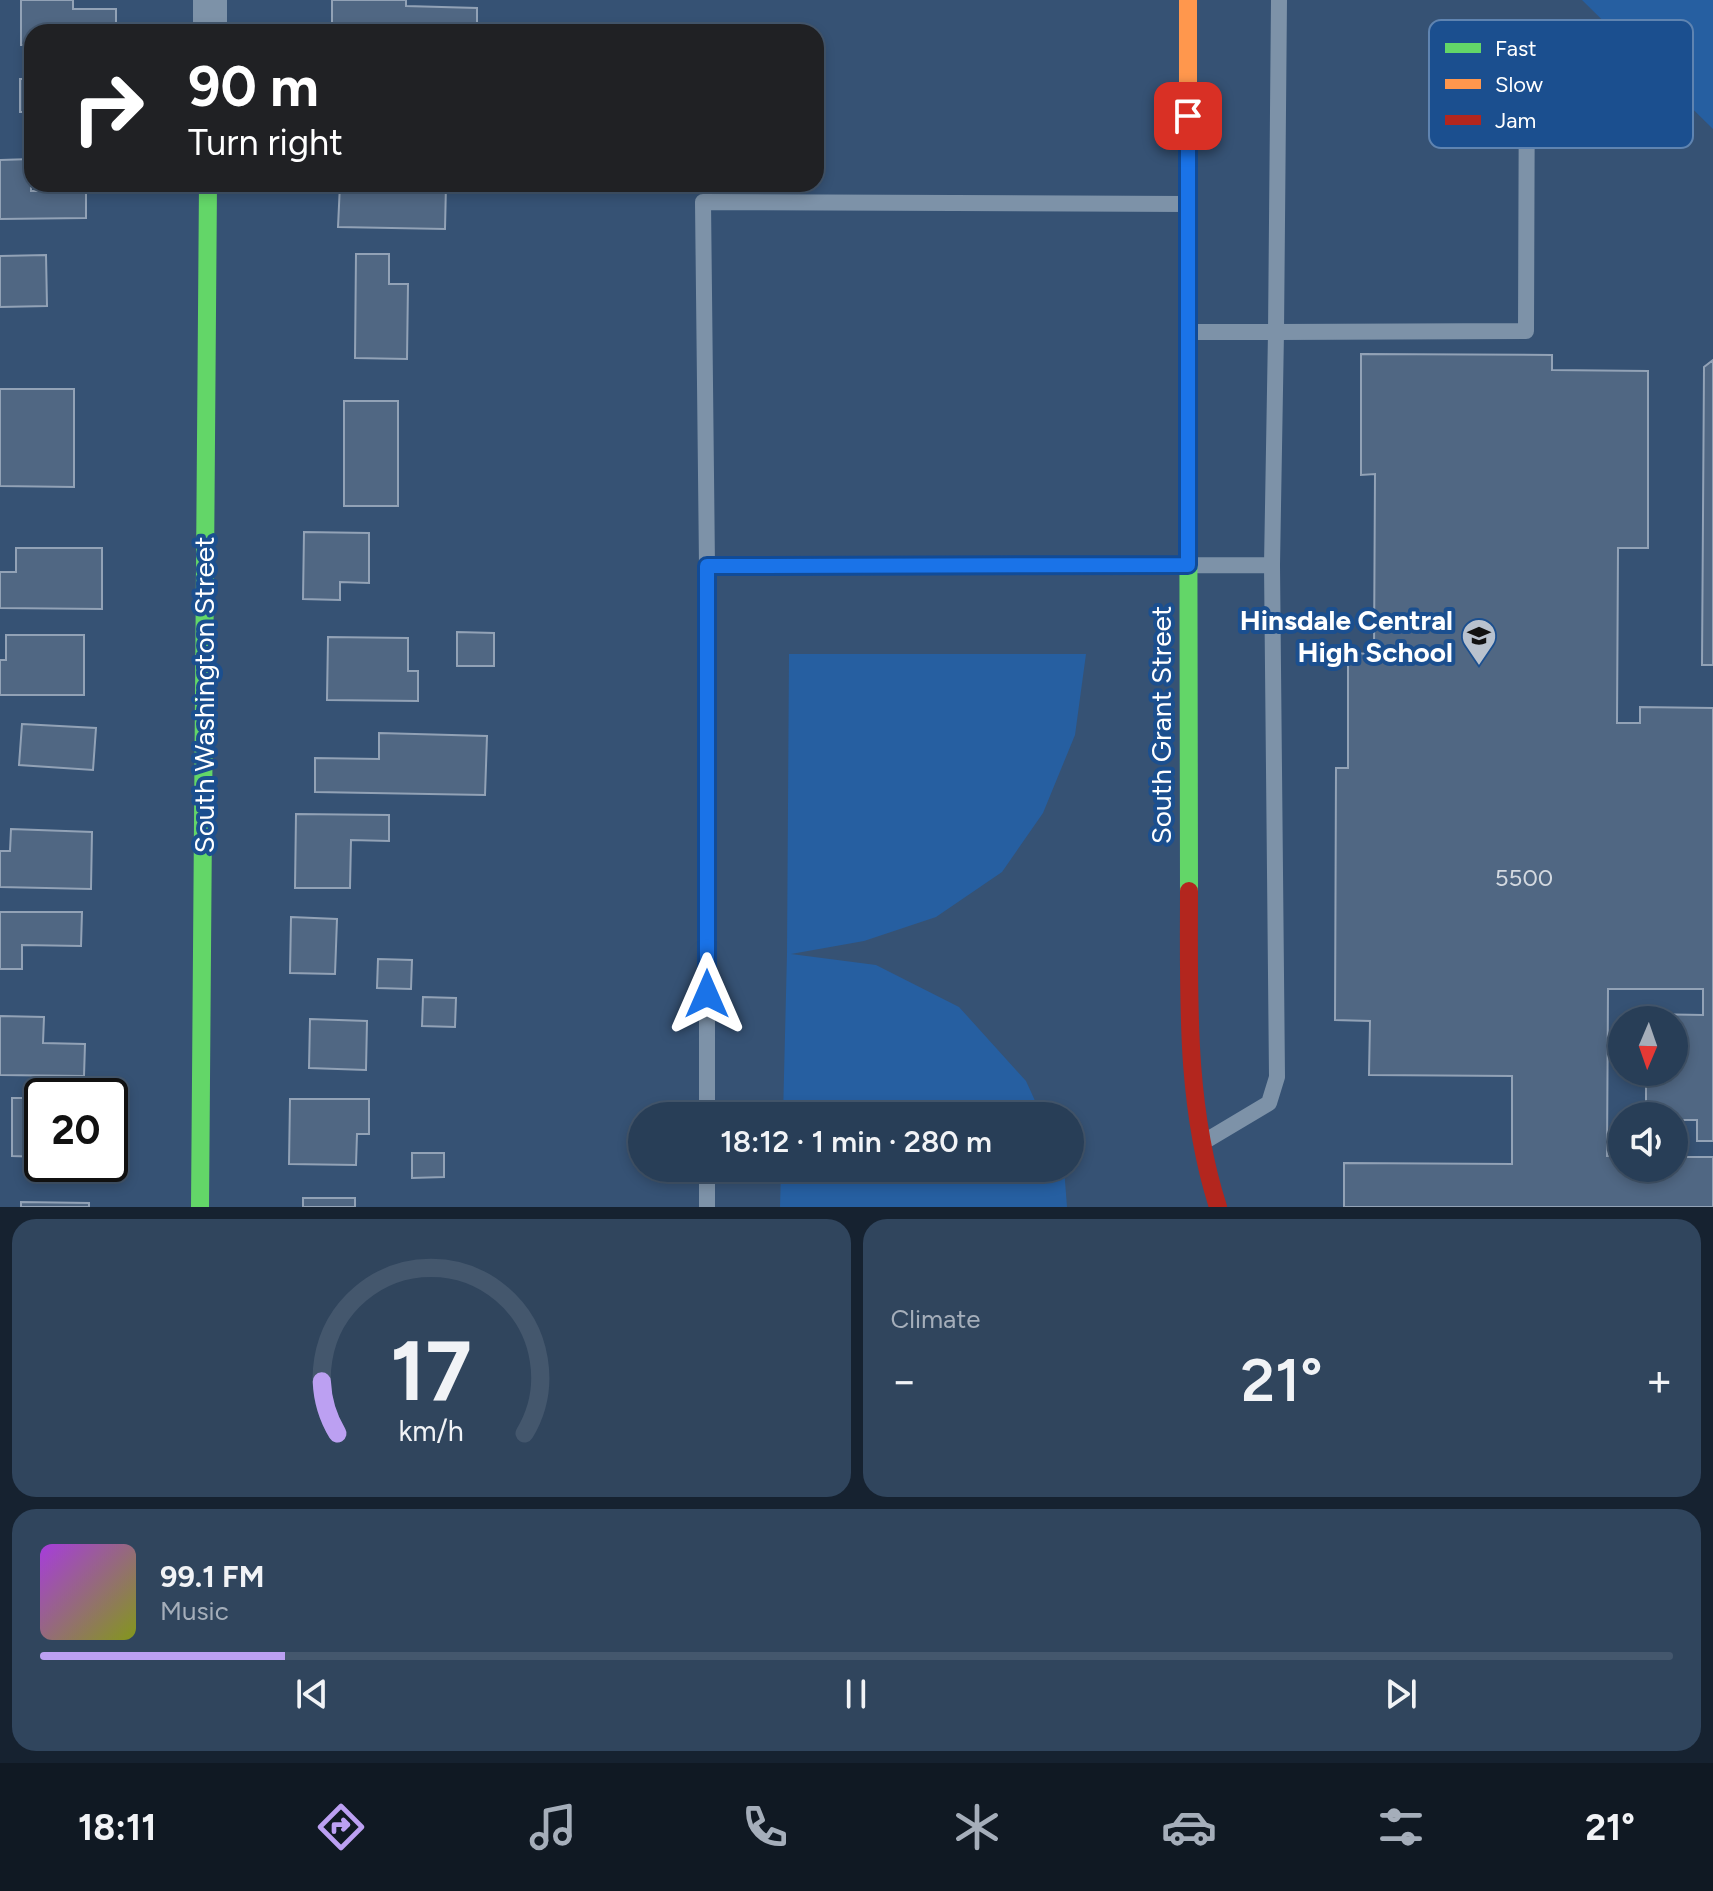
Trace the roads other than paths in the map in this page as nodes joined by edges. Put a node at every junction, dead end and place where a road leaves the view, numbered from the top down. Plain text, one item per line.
1 (210, 0) edge
2 (1188, 0) edge
3 (1279, 0) edge
4 (210, 24) edge
5 (1527, 148) edge
6 (208, 192) edge
7 (1188, 204) junction
8 (1188, 332) junction
9 (1276, 332) junction
10 (1188, 565) junction
11 (1272, 565) junction
12 (707, 566) junction
13 (707, 1102) edge
14 (1200, 1145) junction
15 (707, 1182) edge
16 (200, 1207) edge
17 (707, 1207) edge
18 (1218, 1207) edge

1 - 4 street
2 - 7 street, South Grant Street
3 - 9 lane
5 - 9 lane
6 - 16 street, South Washington Street
7 - 8 street, South Grant Street
7 - 12 lane
8 - 9 lane
8 - 10 street, South Grant Street
9 - 11 lane
10 - 11 lane
10 - 12 lane
10 - 14 street, South Grant Street
11 - 14 lane
12 - 13 lane
14 - 18 street, South Grant Street
15 - 17 lane

